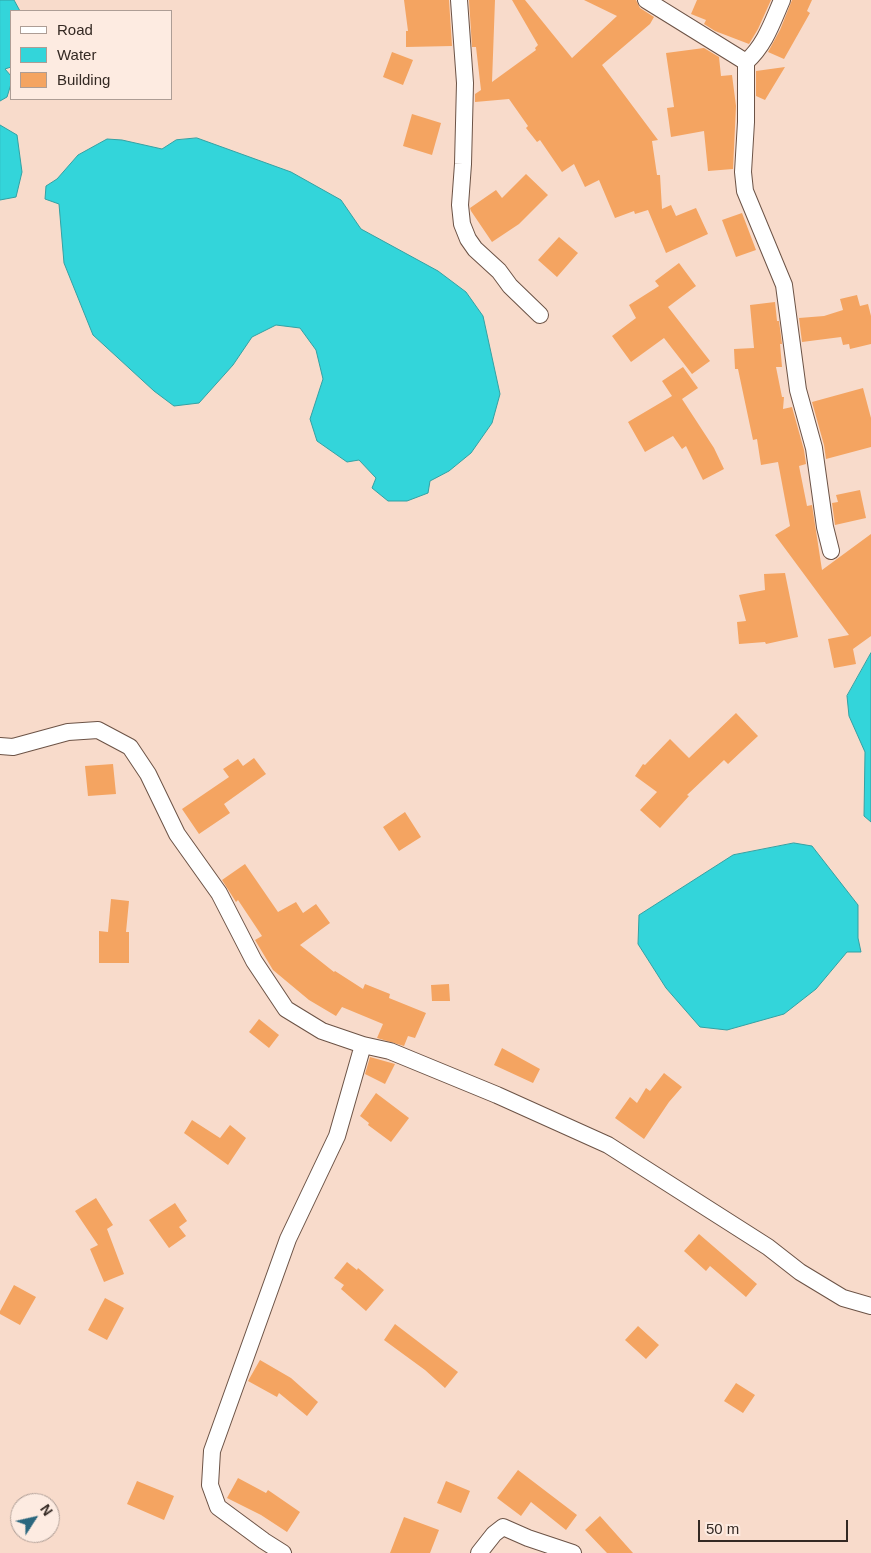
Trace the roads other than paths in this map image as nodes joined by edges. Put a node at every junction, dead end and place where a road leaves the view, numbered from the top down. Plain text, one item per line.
1 (459, 0) edge
2 (646, 0) edge
3 (782, 0) edge
4 (746, 62) junction
5 (540, 316) dead end
6 (831, 551) dead end
7 (0, 746) edge
8 (362, 1045) junction
9 (871, 1306) edge
10 (283, 1553) edge
11 (480, 1553) edge
12 (573, 1553) edge

1 - 5 street
2 - 4 street
3 - 4 street
4 - 6 street
7 - 8 street
8 - 9 street
8 - 10 street
11 - 12 street

